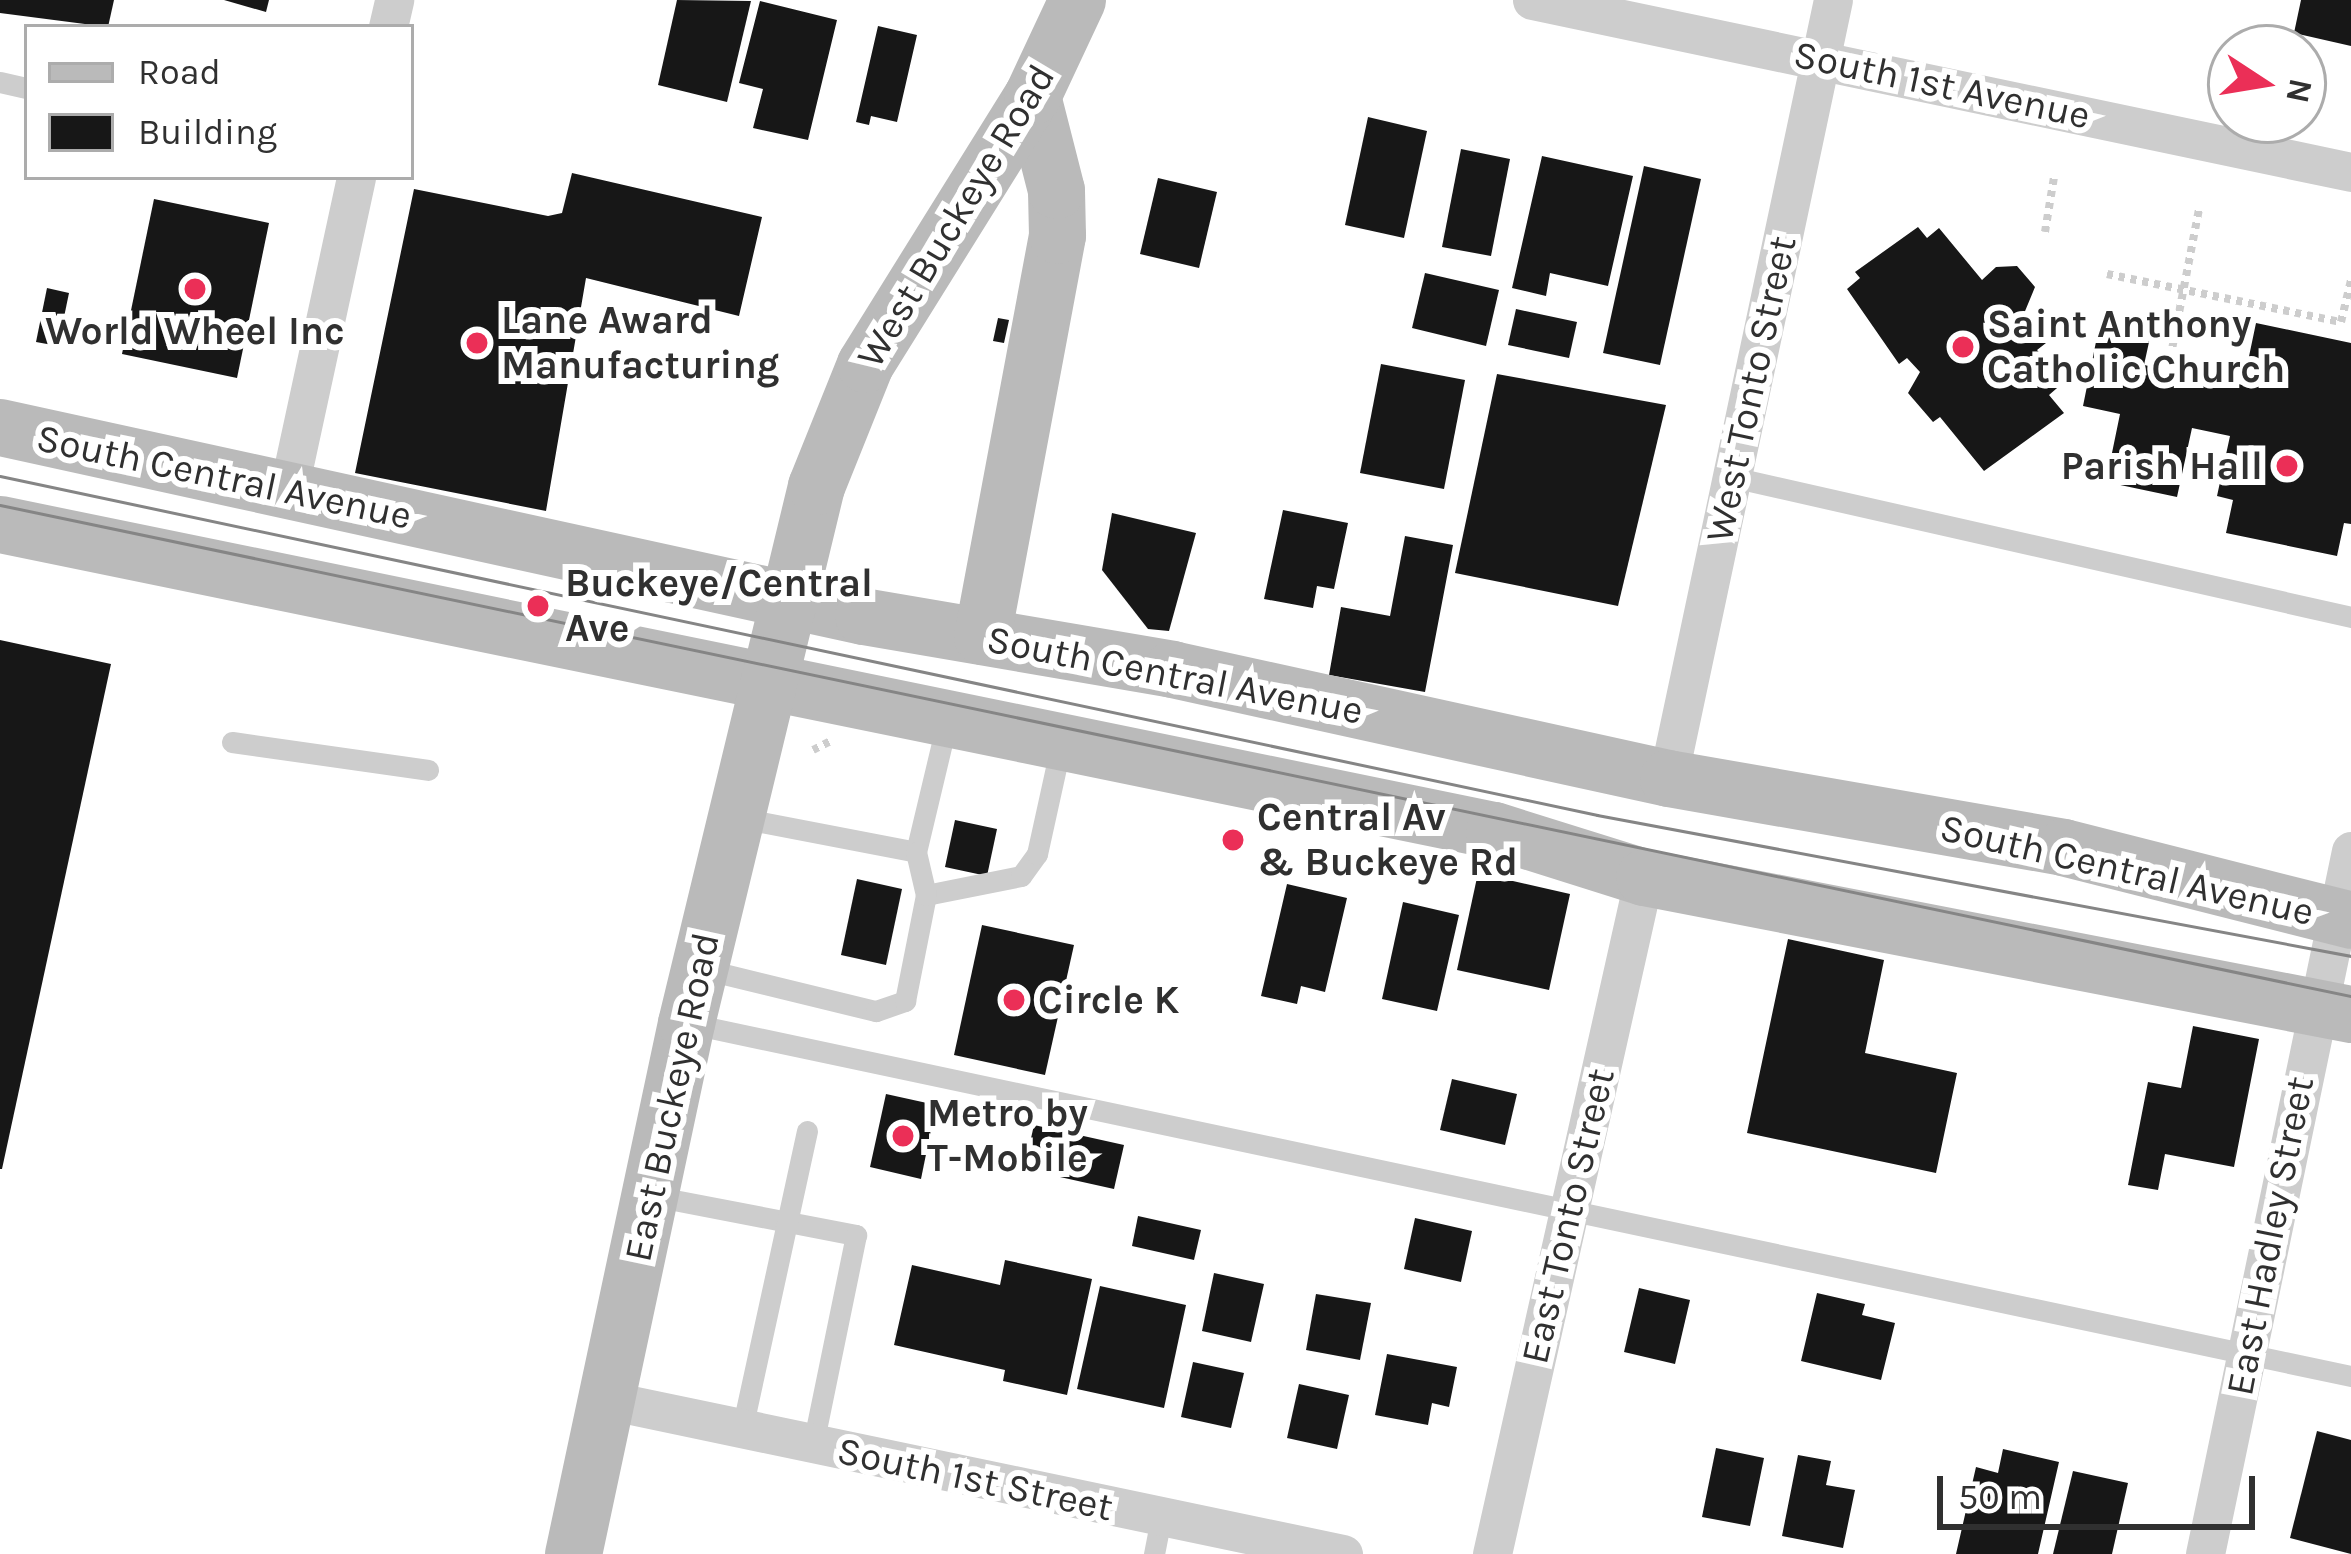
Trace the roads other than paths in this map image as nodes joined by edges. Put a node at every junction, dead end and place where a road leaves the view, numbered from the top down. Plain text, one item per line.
1 (1077, 0) edge
2 (1532, 0) edge
3 (1833, 0) edge
4 (1822, 60) junction
5 (1032, 96) junction
6 (2351, 172) edge
7 (355, 180) edge
8 (0, 428) edge
9 (1732, 477) junction
10 (288, 492) junction
11 (0, 524) edge
12 (2351, 617) edge
13 (982, 636) junction
14 (774, 642) junction
15 (949, 716) junction
16 (1062, 739) junction
17 (232, 742) dead end
18 (428, 770) dead end
19 (1668, 778) junction
20 (734, 817) junction
21 (2351, 850) edge
22 (916, 852) junction
23 (1644, 877) junction
24 (926, 895) junction
25 (2343, 919) edge
26 (699, 968) junction
27 (2339, 1005) edge
28 (686, 1023) junction
29 (807, 1131) dead end
30 (650, 1195) junction
31 (1568, 1210) junction
32 (786, 1222) junction
33 (2248, 1357) junction
34 (2351, 1376) edge
35 (607, 1400) junction
36 (742, 1429) junction
37 (813, 1444) junction
38 (1158, 1536) edge
39 (573, 1554) edge
40 (1343, 1554) edge
41 (1492, 1554) edge
42 (2205, 1554) edge

1 - 5 main road, West Buckeye Road
2 - 4 street, South 1st Avenue
3 - 4 street, West Tonto Street
4 - 6 street, South 1st Avenue
4 - 9 street, West Tonto Street
5 - 13 main road
5 - 14 main road, West Buckeye Road
7 - 10 street
8 - 10 main road, South Central Avenue
9 - 12 lane
9 - 19 street, West Tonto Street
10 - 14 main road, South Central Avenue
11 - 14 main road, South Central Avenue
13 - 14 main road, South Central Avenue
13 - 19 main road, South Central Avenue
14 - 15 main road, South Central Avenue
14 - 20 main road, East Buckeye Road
15 - 16 main road, South Central Avenue
15 - 22 lane
16 - 23 main road, South Central Avenue
16 - 24 lane
17 - 18 lane
19 - 25 main road, South Central Avenue
20 - 22 lane
20 - 26 main road, East Buckeye Road
21 - 25 street, East Hadley Street
22 - 24 lane
23 - 27 main road, South Central Avenue
23 - 31 street, East Tonto Street
24 - 26 lane
25 - 27 street, East Hadley Street
26 - 28 main road, East Buckeye Road
27 - 33 street, East Hadley Street
28 - 30 main road, East Buckeye Road
28 - 31 lane
29 - 32 lane
30 - 32 lane
30 - 35 main road, East Buckeye Road
31 - 33 lane
31 - 41 street, East Tonto Street
32 - 36 lane
32 - 37 lane
33 - 34 lane
33 - 42 street, East Hadley Street
35 - 36 street, South 1st Street
35 - 39 main road, East Buckeye Road
36 - 37 street, South 1st Street
37 - 38 street, South 1st Street
38 - 40 street, South 1st Street

